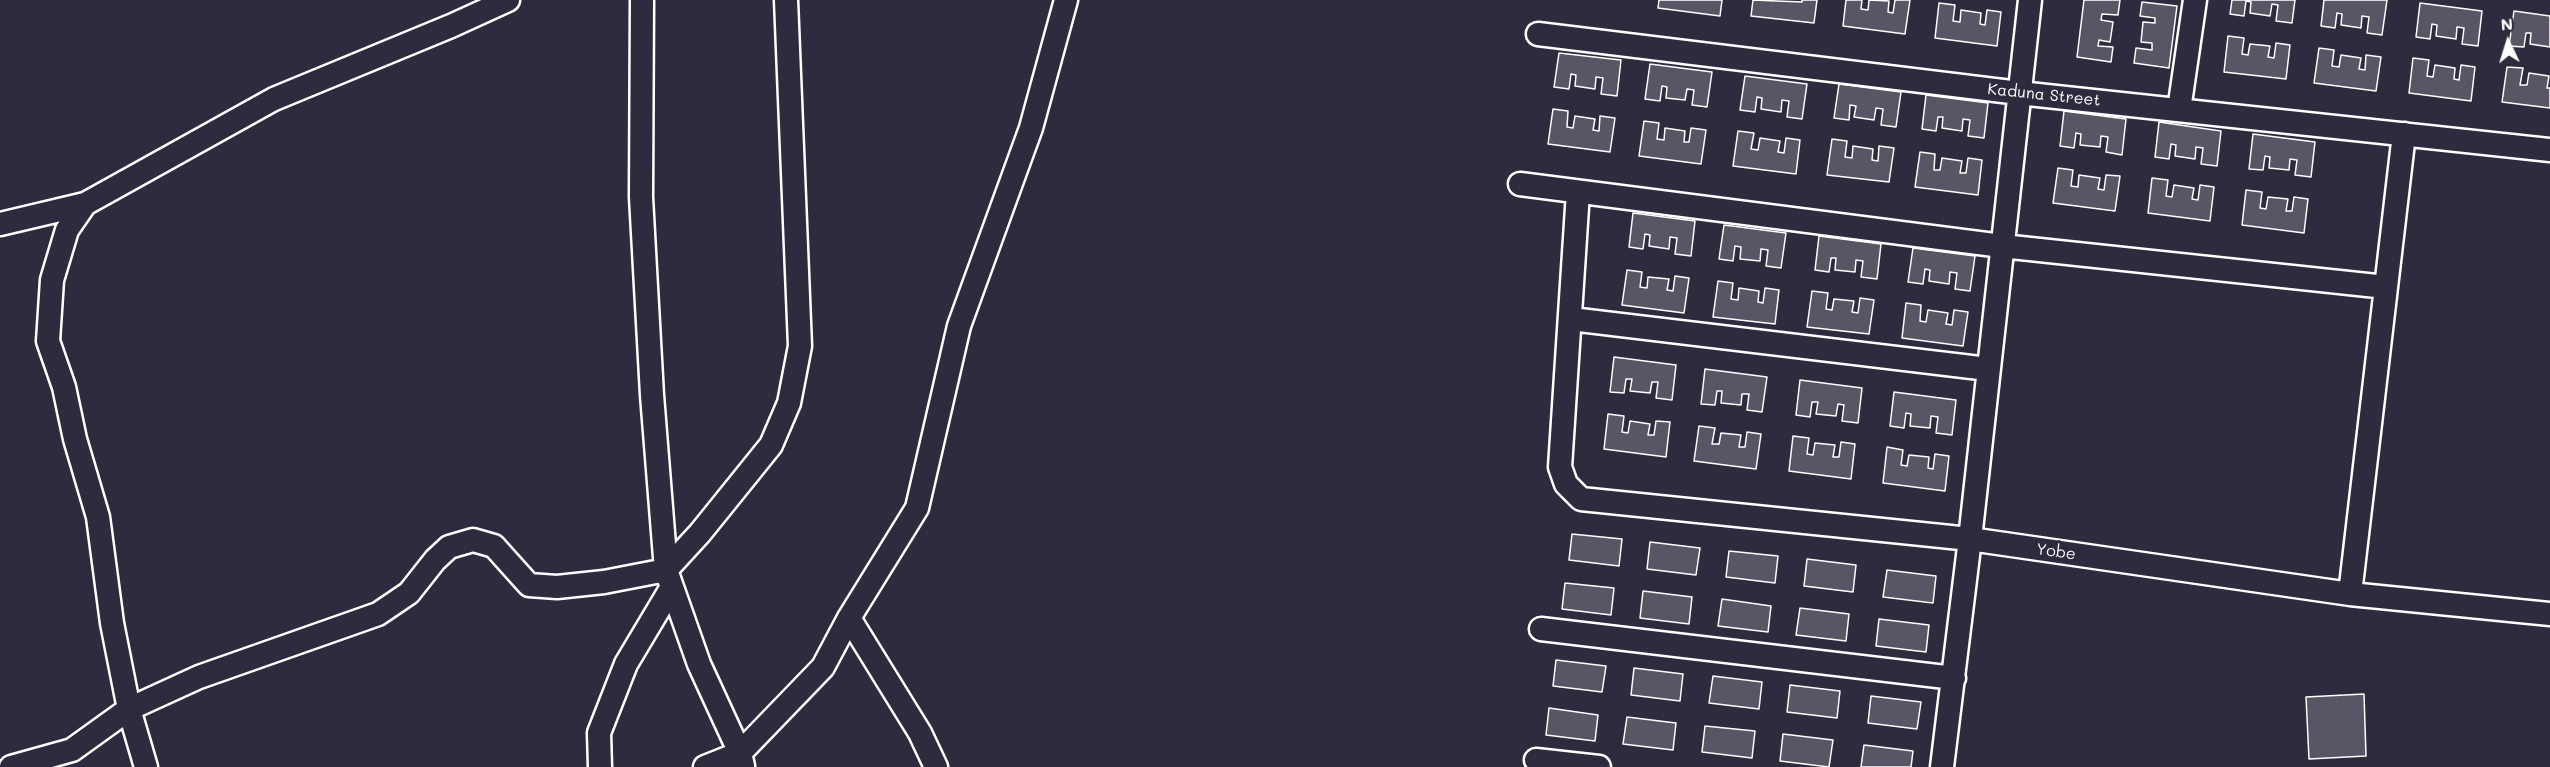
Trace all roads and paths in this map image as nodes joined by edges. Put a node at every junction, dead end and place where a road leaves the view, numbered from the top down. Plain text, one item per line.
1 (508, 0) edge
2 (642, 0) edge
3 (786, 0) edge
4 (1066, 0) edge
5 (2030, 0) edge
6 (2195, 0) edge
7 (1538, 34) dead end
8 (2019, 93) junction
9 (2179, 110) junction
10 (2404, 134) junction
11 (2550, 150) edge
12 (1520, 184) dead end
13 (1578, 192) junction
14 (85, 204) junction
15 (0, 224) edge
16 (2002, 246) junction
17 (2386, 287) junction
18 (1571, 319) junction
19 (1988, 369) junction
20 (1971, 539) junction
21 (669, 579) junction
22 (2350, 594) junction
23 (2550, 614) edge
24 (849, 618) junction
25 (1541, 628) dead end
26 (1954, 678) junction
27 (129, 709) junction
28 (741, 760) edge
29 (1536, 760) dead end
30 (11, 767) edge
31 (146, 767) edge
32 (600, 767) edge
33 (705, 767) edge
34 (936, 767) edge
35 (1599, 767) edge
36 (1942, 767) edge

1 - 14 street
2 - 21 street
3 - 21 street
4 - 24 street
5 - 8 street
6 - 9 street
7 - 8 street, Kaduna Street
8 - 9 street, Kaduna Street
8 - 16 street
9 - 10 street, Kaduna Street
10 - 11 street, Kaduna Street
10 - 17 street
12 - 13 street
13 - 16 street
13 - 18 street
14 - 15 street
14 - 27 street
16 - 17 street
16 - 19 street
17 - 22 street
18 - 19 street
18 - 20 street, Yobe
19 - 20 street
20 - 22 street, Yobe
20 - 26 street
21 - 27 street
21 - 28 street
21 - 32 street
22 - 23 street, Yobe
24 - 28 street
24 - 34 street
25 - 26 street
26 - 36 street
27 - 30 street
27 - 31 street
28 - 33 street
29 - 35 street

